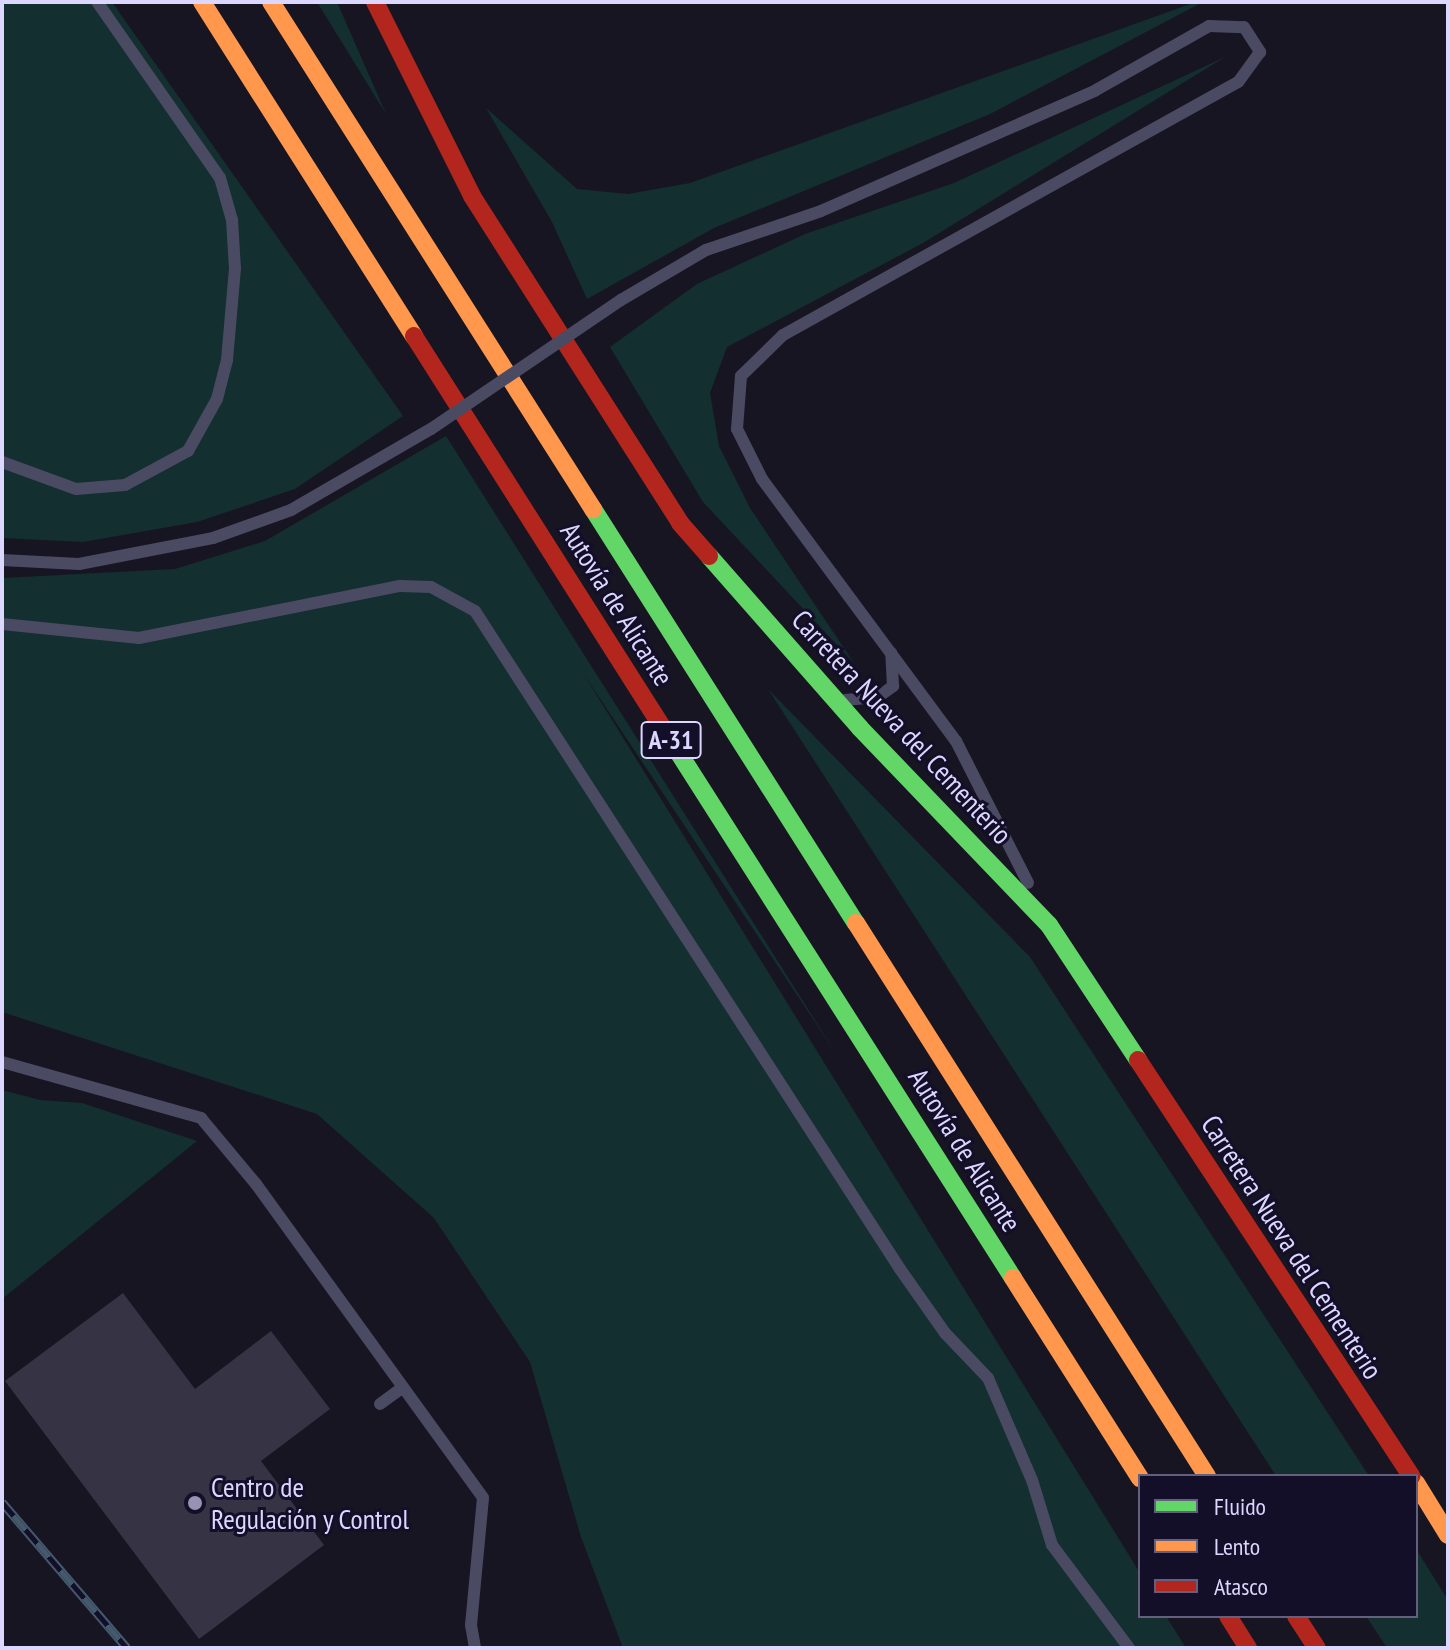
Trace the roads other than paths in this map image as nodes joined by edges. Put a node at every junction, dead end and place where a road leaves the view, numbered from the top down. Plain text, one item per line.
1 (97, 2) edge
2 (202, 2) edge
3 (271, 2) edge
4 (375, 2) edge
5 (2, 462) edge
6 (2, 560) edge
7 (2, 624) edge
8 (891, 653) junction
9 (835, 700) junction
10 (1049, 925) junction
11 (2, 1062) edge
12 (401, 1389) junction
13 (380, 1404) dead end
14 (1206, 1474) edge
15 (1410, 1474) edge
16 (1138, 1475) edge
17 (1418, 1486) edge
18 (1448, 1535) edge
19 (1229, 1618) edge
20 (1297, 1618) edge
21 (475, 1648) edge
22 (1129, 1648) edge
23 (1248, 1648) edge
24 (1317, 1648) edge

1 - 5 lane
2 - 16 main road, Autovía de Alicante / A-31
3 - 14 main road, Autovía de Alicante / A-31
4 - 9 main road, Carretera Nueva del Cementerio
6 - 8 lane, bridge
7 - 22 lane
8 - 9 lane
8 - 10 lane
9 - 10 main road, Carretera Nueva del Cementerio
10 - 15 main road, Carretera Nueva del Cementerio
11 - 12 lane
12 - 13 lane
12 - 21 lane
17 - 18 main road
19 - 23 main road
20 - 24 main road

